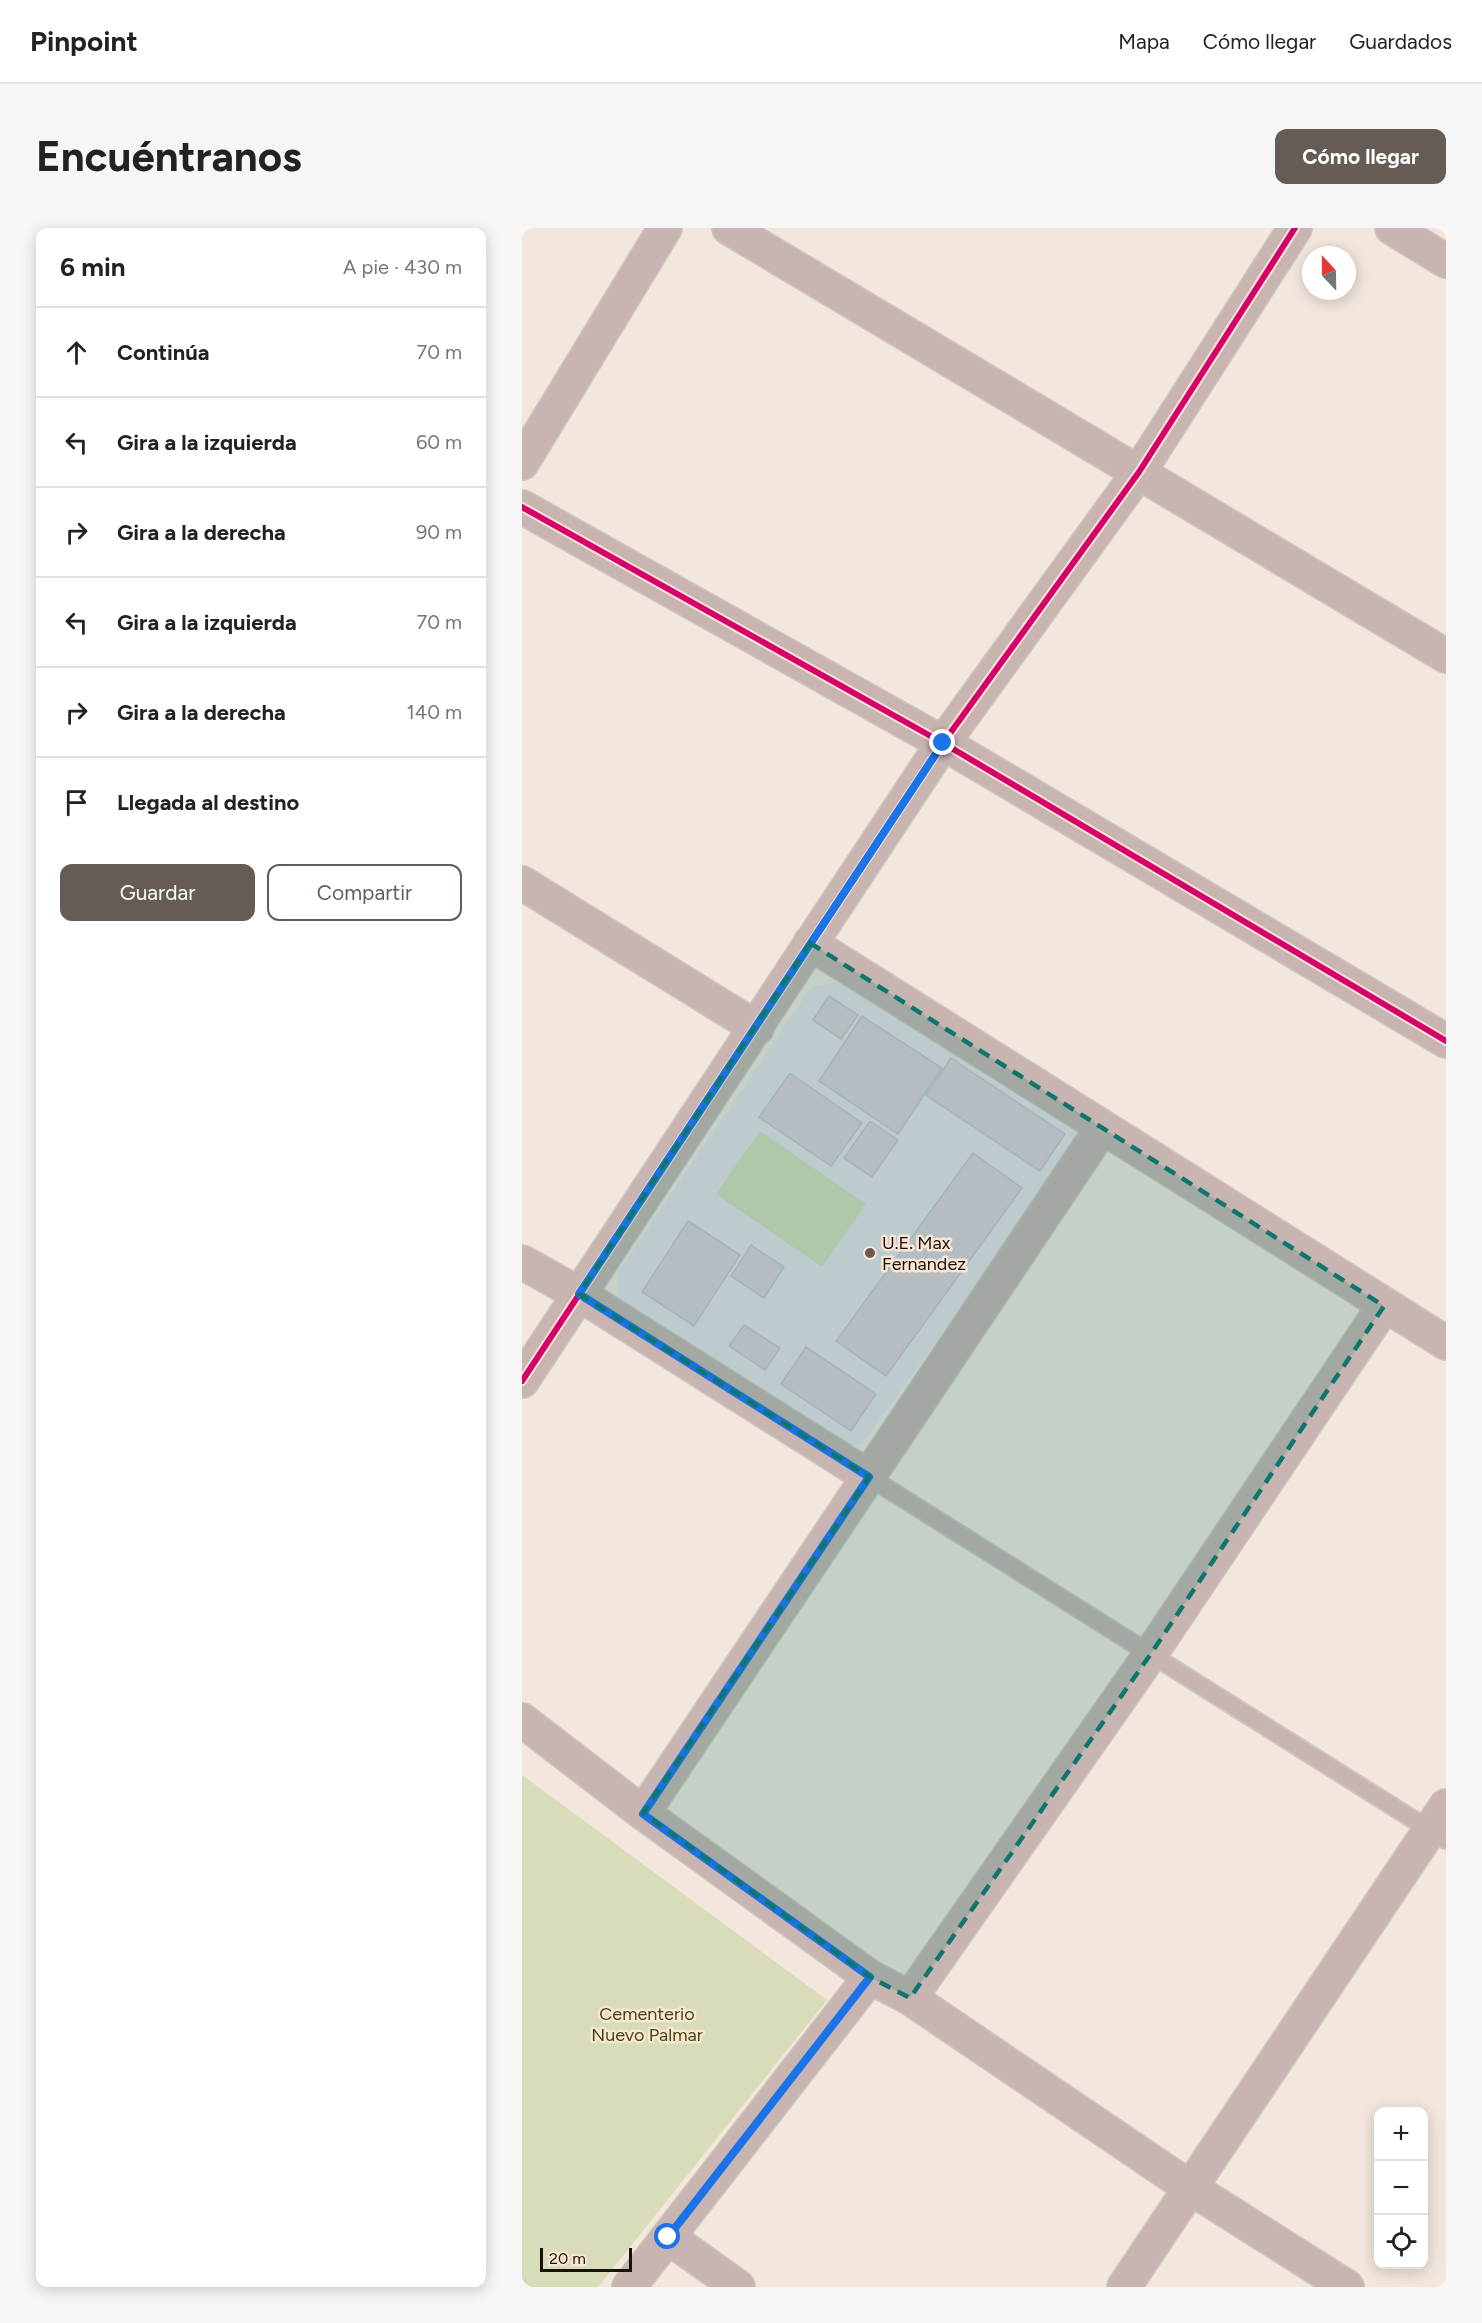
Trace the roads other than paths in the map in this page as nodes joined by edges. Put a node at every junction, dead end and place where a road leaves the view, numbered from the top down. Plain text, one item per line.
1 (665, 228) edge
2 (729, 228) edge
3 (1295, 228) edge
4 (1392, 228) edge
5 (1446, 261) edge
6 (522, 464) edge
7 (1138, 472) junction
8 (522, 507) edge
9 (1446, 656) edge
10 (943, 743) junction
11 (522, 883) edge
12 (810, 943) junction
13 (757, 1028) junction
14 (1446, 1041) edge
15 (1102, 1128) junction
16 (522, 1262) edge
17 (579, 1294) junction
18 (1384, 1306) junction
19 (1446, 1343) edge
20 (522, 1381) edge
21 (869, 1477) junction
22 (1150, 1654) junction
23 (522, 1720) edge
24 (643, 1814) junction
25 (1441, 1825) edge
26 (870, 1977) junction
27 (909, 1998) junction
28 (1189, 2187) junction
29 (668, 2237) junction
30 (629, 2287) edge
31 (738, 2287) edge
32 (1124, 2287) edge
33 (1347, 2287) edge

1 - 6 street
2 - 7 street
3 - 7 street
4 - 5 street
7 - 9 street
7 - 10 street
8 - 10 street
10 - 12 street
10 - 14 street
11 - 13 street
12 - 13 street
12 - 15 street
13 - 17 street
15 - 18 street
15 - 21 street
16 - 17 street
17 - 20 street
17 - 21 street
18 - 19 street
18 - 22 street
21 - 22 lane
21 - 24 street
22 - 25 lane
22 - 27 street
23 - 24 street
24 - 26 street
25 - 28 street
26 - 27 street
26 - 29 street
27 - 28 street
28 - 32 street
28 - 33 street
29 - 30 street
29 - 31 street

